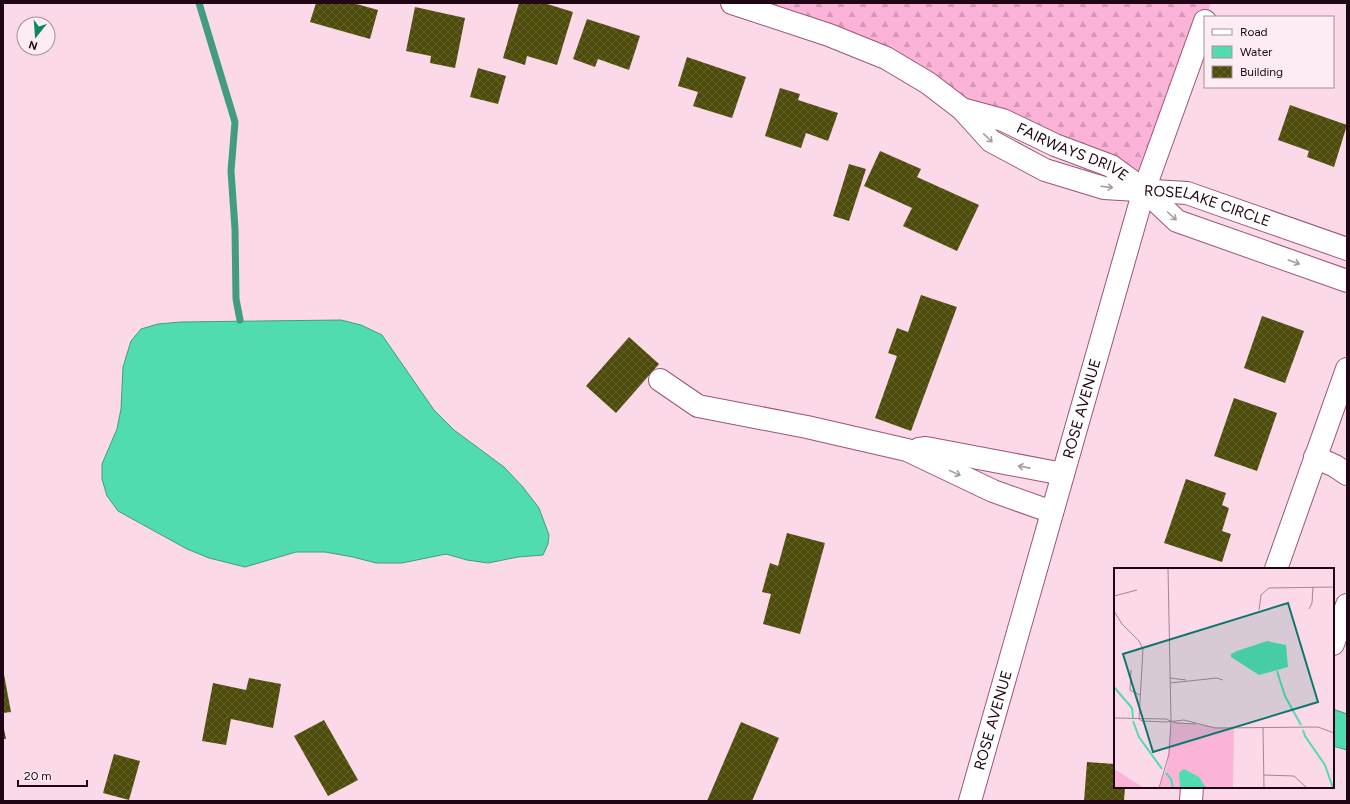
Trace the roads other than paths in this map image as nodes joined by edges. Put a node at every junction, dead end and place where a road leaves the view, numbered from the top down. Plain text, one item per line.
1 (732, 3) edge
2 (1211, 3) edge
3 (1206, 16) edge
4 (1204, 24) edge
5 (1144, 190) junction
6 (1338, 246) edge
7 (1320, 272) junction
8 (1347, 281) edge
9 (1347, 369) edge
10 (660, 380) dead end
11 (907, 450) junction
12 (1315, 457) junction
13 (1063, 474) junction
14 (1347, 474) edge
15 (1052, 512) junction
16 (1276, 568) edge
17 (1347, 605) edge
18 (1334, 641) edge
19 (1192, 788) edge
20 (970, 801) edge
21 (1191, 801) edge

1 - 5 street, FAIRWAYS DRIVE
2 - 3 street
4 - 5 street, ROSE AVENUE
5 - 6 street, ROSELAKE CIRCLE
5 -> 7 street, ROSELAKE CIRCLE
5 - 13 street, ROSE AVENUE
6 - 7 street
7 - 8 street, ROSELAKE CIRCLE
9 - 12 street
10 - 11 street
13 -> 11 street
11 -> 15 street
12 - 14 street
12 - 16 street
13 - 15 street, ROSE AVENUE
15 - 20 street, ROSE AVENUE
17 - 18 street
19 - 21 street

